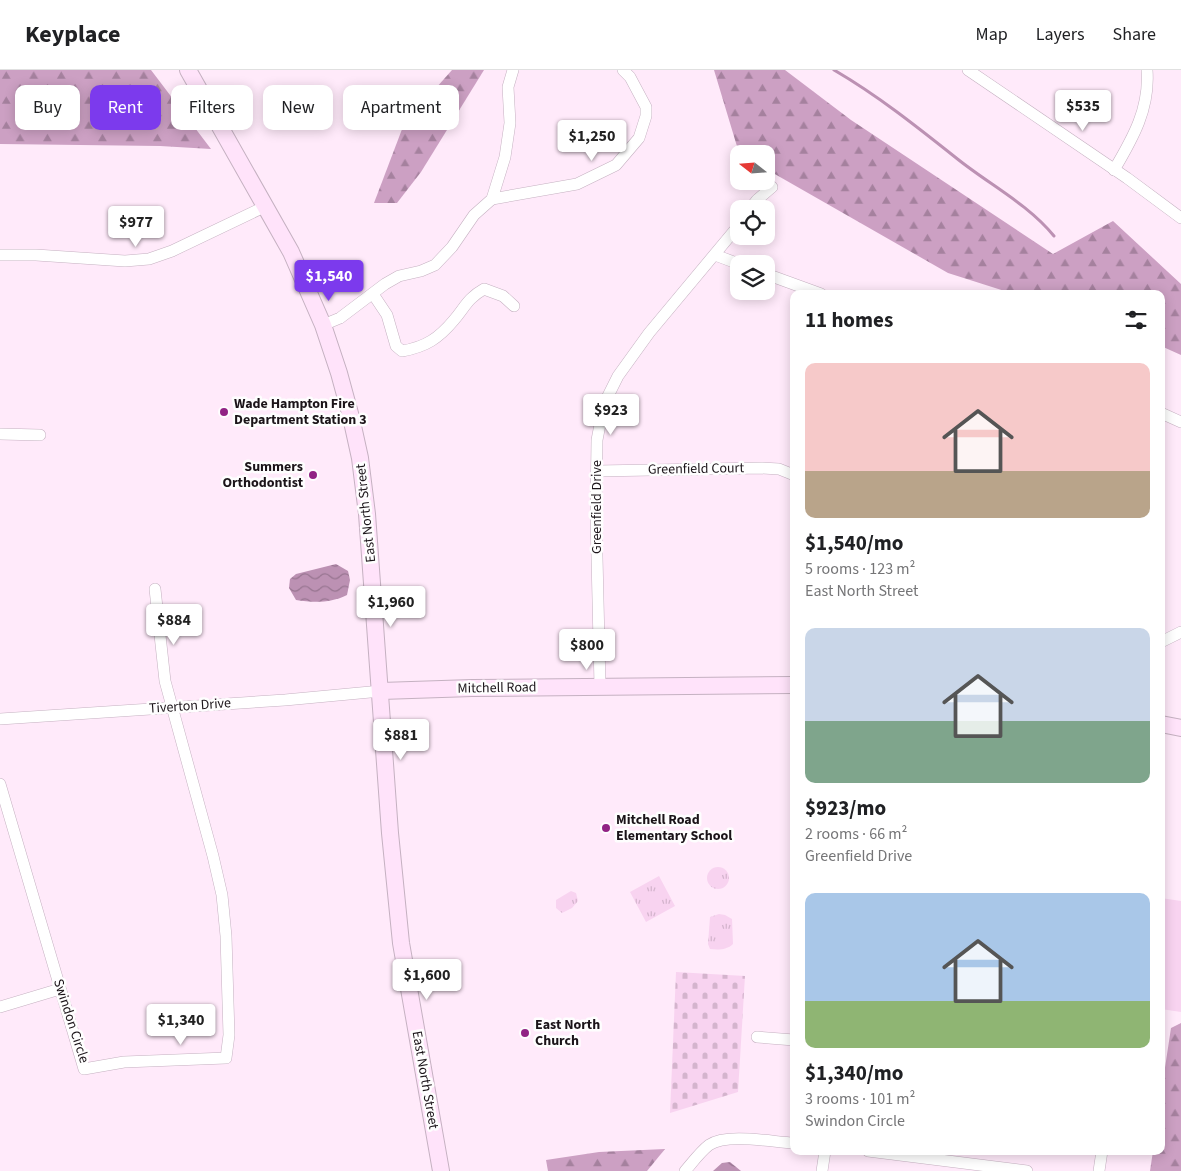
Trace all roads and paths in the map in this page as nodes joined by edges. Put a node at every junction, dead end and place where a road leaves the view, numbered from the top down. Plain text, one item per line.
1 (188, 70) edge
2 (513, 70) edge
3 (622, 70) edge
4 (968, 70) edge
5 (1147, 70) edge
6 (1114, 170) junction
7 (768, 190) edge
8 (492, 199) junction
9 (757, 200) edge
10 (266, 206) junction
11 (1181, 218) edge
12 (730, 236) edge
13 (715, 255) junction
14 (0, 256) edge
15 (730, 261) edge
16 (775, 277) edge
17 (809, 290) edge
18 (373, 294) junction
19 (514, 306) dead end
20 (323, 325) junction
21 (1165, 415) edge
22 (1181, 422) edge
23 (0, 434) edge
24 (40, 435) dead end
25 (597, 472) junction
26 (790, 473) edge
27 (155, 588) dead end
28 (1181, 632) edge
29 (1165, 640) edge
30 (790, 684) edge
31 (600, 686) junction
32 (380, 691) junction
33 (172, 707) junction
34 (0, 719) edge
35 (1165, 725) edge
36 (1181, 728) edge
37 (0, 784) edge
38 (60, 990) junction
39 (0, 1007) edge
40 (757, 1037) dead end
41 (790, 1040) edge
42 (790, 1144) edge
43 (824, 1155) edge
44 (900, 1155) edge
45 (1101, 1155) edge
46 (442, 1171) edge
47 (685, 1171) edge
48 (822, 1171) edge
49 (1027, 1171) edge
50 (1099, 1171) edge

1 - 10 main road, East North Street
2 - 8 street
3 - 8 street
4 - 6 street
5 - 6 street
6 - 11 street
7 - 9 street
8 - 18 street
10 - 14 street
10 - 20 main road, East North Street
12 - 13 street, Greenfield Drive
13 - 15 street
13 - 25 street, Greenfield Drive
16 - 17 street
18 - 19 street
18 - 20 street
20 - 32 main road, East North Street
21 - 22 street
23 - 24 street
25 - 26 street, Greenfield Court
25 - 31 street, Greenfield Drive
27 - 33 street
28 - 29 street
30 - 31 main road, Mitchell Road
31 - 32 main road, Mitchell Road
32 - 33 street, Tiverton Drive
32 - 46 main road, East North Street
33 - 34 street, Tiverton Drive
33 - 38 street, Swindon Circle
35 - 36 main road
37 - 38 street, Swindon Circle
38 - 39 street
40 - 41 street
42 - 47 street
43 - 48 street
44 - 49 street
45 - 50 street

